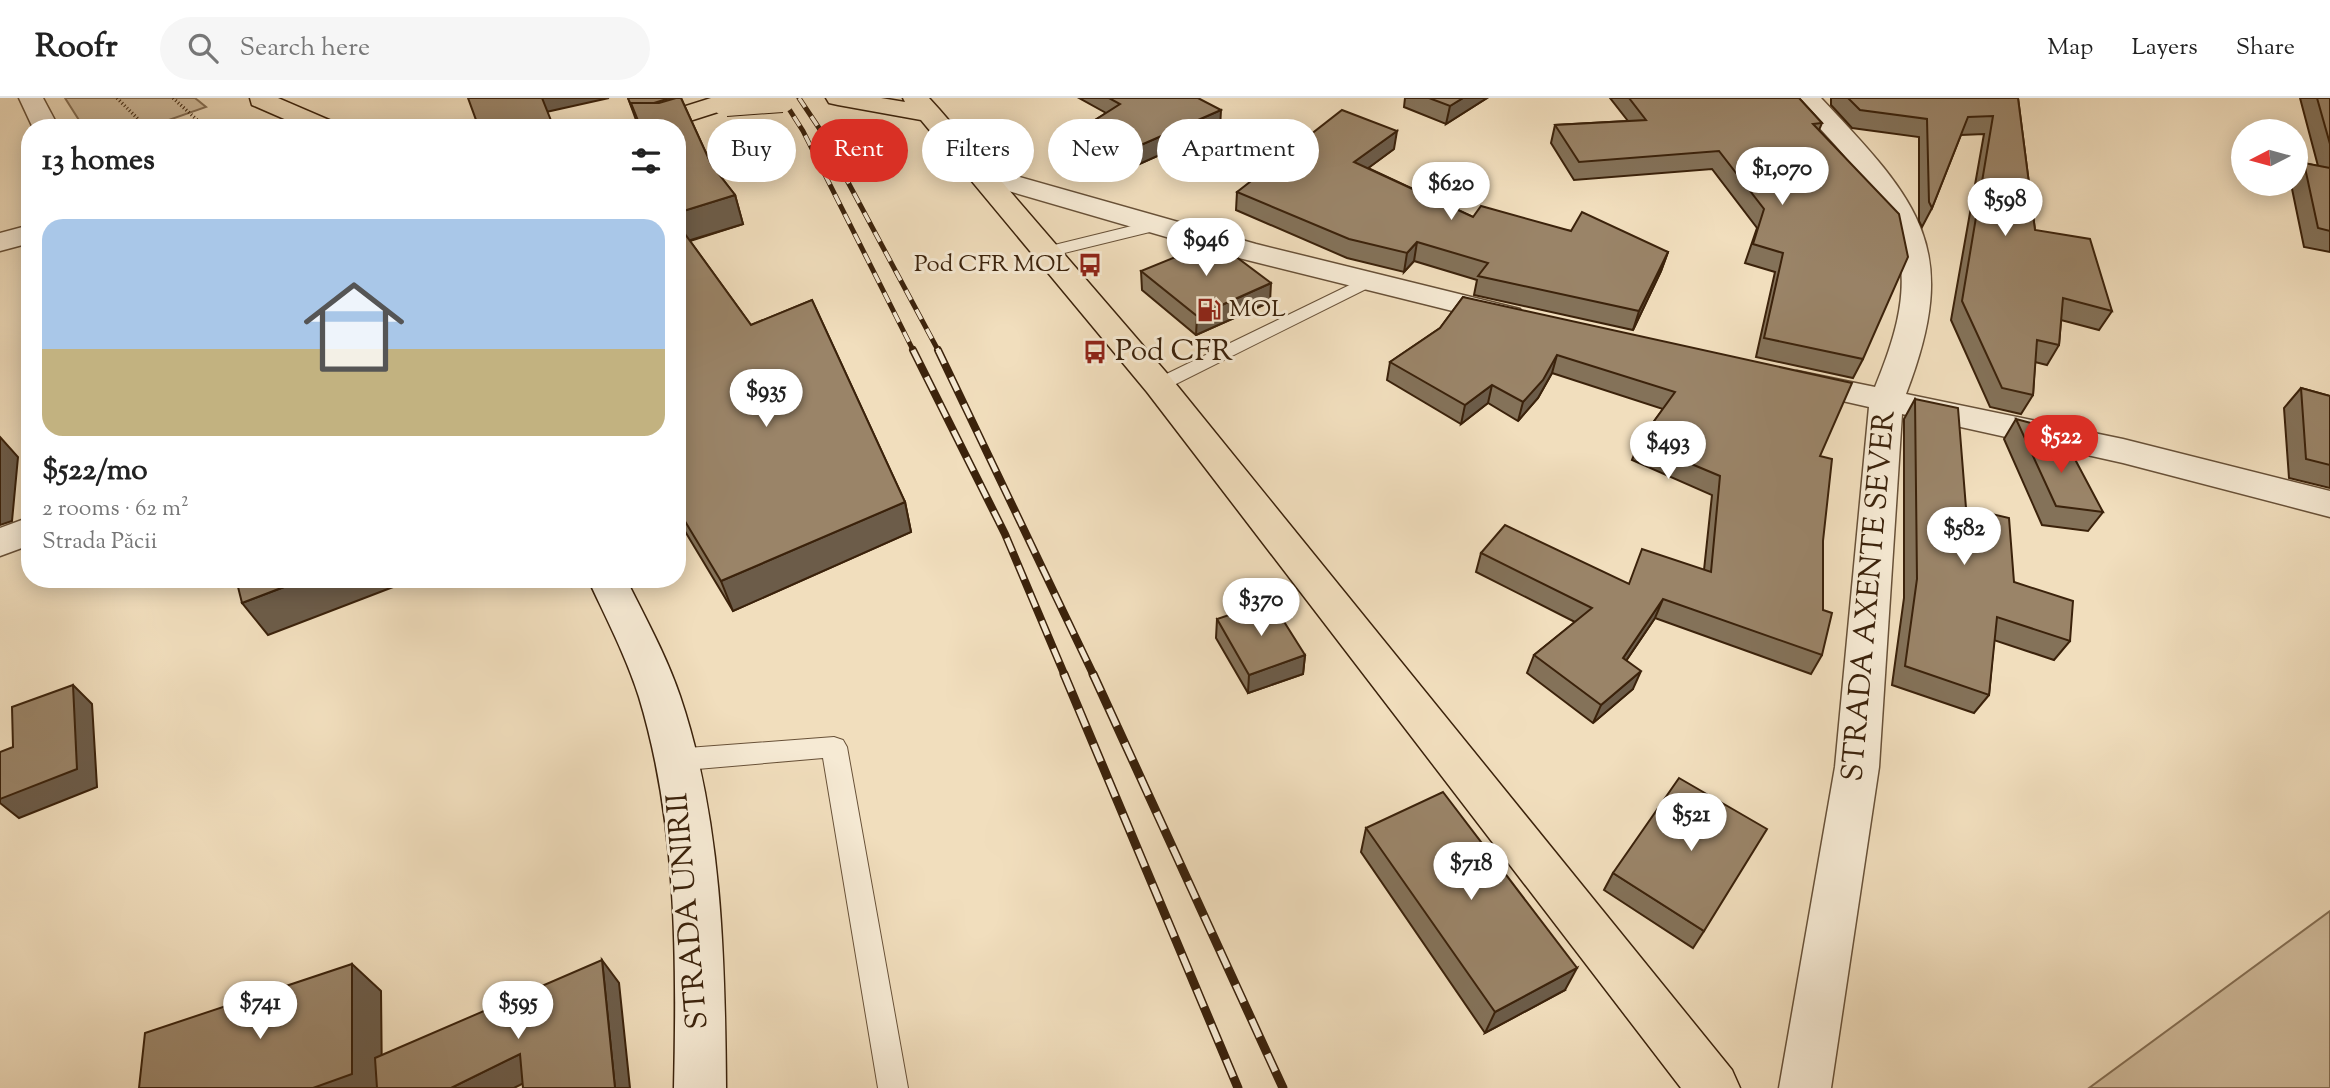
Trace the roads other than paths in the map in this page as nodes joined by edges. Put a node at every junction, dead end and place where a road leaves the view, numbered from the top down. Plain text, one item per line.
1 (32, 98) edge
2 (782, 98) edge
3 (838, 98) edge
4 (1807, 98) edge
5 (260, 99) edge
6 (731, 100) edge
7 (923, 106) edge
8 (42, 119) edge
9 (274, 119) edge
10 (306, 119) edge
11 (670, 119) edge
12 (990, 182) edge
13 (1007, 182) edge
14 (1153, 226) junction
15 (21, 236) edge
16 (0, 242) edge
17 (1048, 252) junction
18 (1364, 283) junction
19 (1538, 322) edge
20 (1766, 374) edge
21 (1159, 385) junction
22 (1886, 401) junction
23 (2330, 504) edge
24 (21, 534) edge
25 (0, 543) edge
26 (611, 588) edge
27 (674, 760) junction
28 (700, 1088) edge
29 (893, 1088) edge
30 (1714, 1088) edge
31 (1805, 1088) edge

1 - 8 street
2 - 6 main road, bridge
3 - 7 main road
4 - 22 street, STRADA AXENTE SEVER
5 - 9 main road
5 - 10 main road
6 - 11 main road
12 - 17 main road
13 - 14 street
14 - 17 lane
14 - 18 street
15 - 16 street
17 - 21 main road
18 - 19 street
18 - 21 lane
20 - 22 street
21 - 30 main road
22 - 23 street
22 - 31 street, STRADA AXENTE SEVER
24 - 25 street
26 - 27 street, STRADA UNIRII
27 - 28 street, STRADA UNIRII
27 - 29 lane

